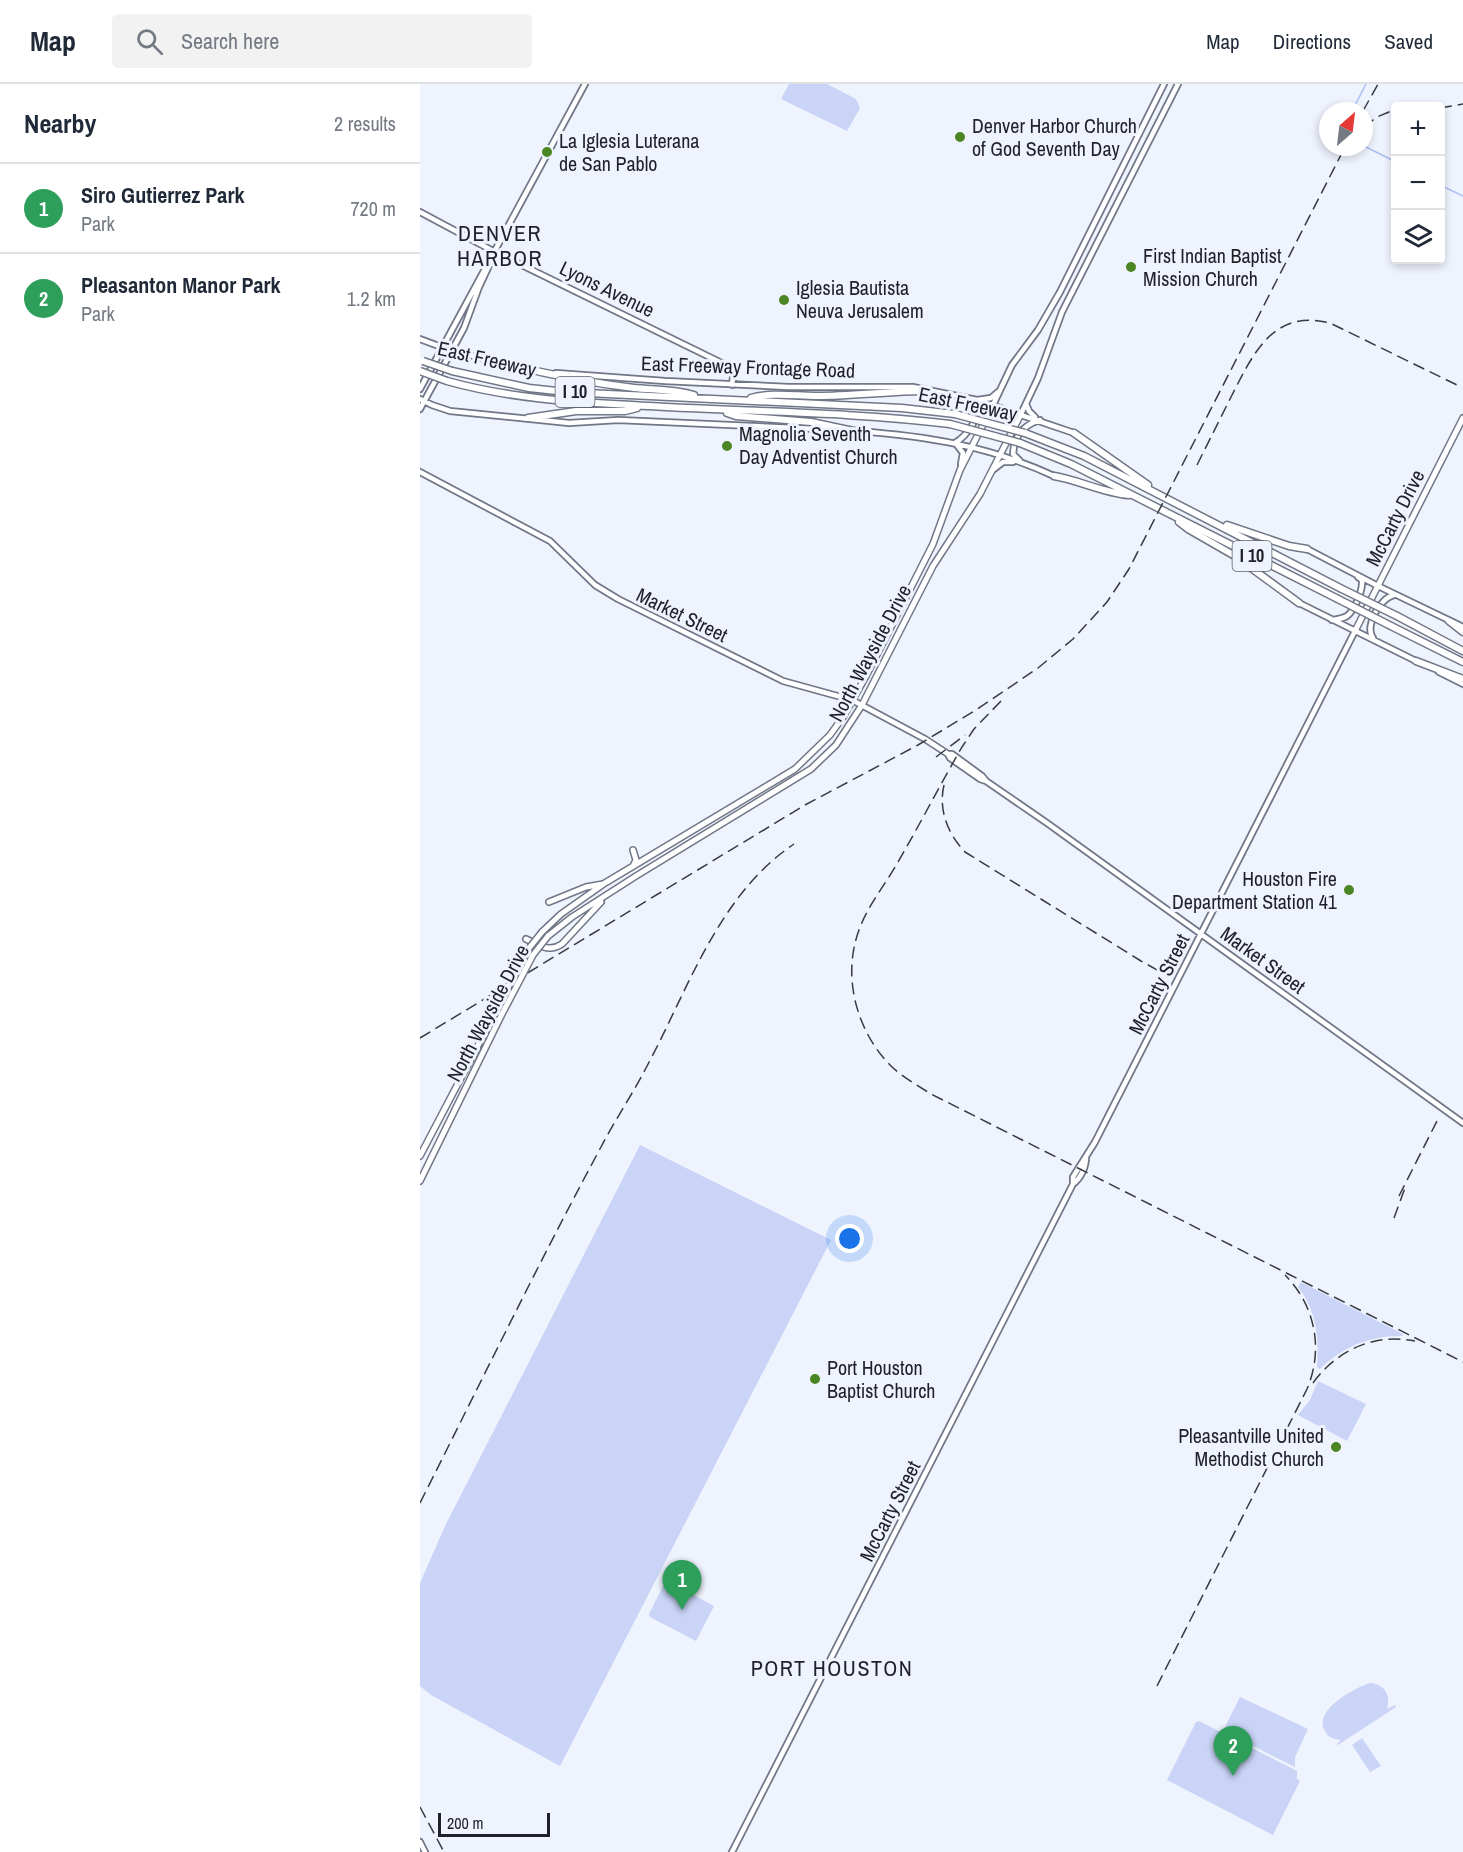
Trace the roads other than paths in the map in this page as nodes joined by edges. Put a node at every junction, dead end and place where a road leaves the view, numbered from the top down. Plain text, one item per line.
1 (585, 84) edge
2 (1164, 84) edge
3 (1178, 84) edge
4 (420, 212) edge
5 (495, 252) junction
6 (420, 339) edge
7 (443, 348) junction
8 (452, 351) junction
9 (422, 361) edge
10 (511, 365) junction
11 (420, 371) edge
12 (732, 385) junction
13 (420, 389) edge
14 (927, 390) junction
15 (1000, 390) junction
16 (700, 398) junction
17 (422, 400) edge
18 (746, 400) junction
19 (977, 400) junction
20 (1026, 404) junction
21 (993, 405) junction
22 (644, 406) junction
23 (420, 409) edge
24 (718, 410) junction
25 (1021, 414) junction
26 (528, 418) junction
27 (1463, 418) edge
28 (1040, 420) junction
29 (858, 432) junction
30 (1074, 433) joint
31 (955, 443) junction
32 (971, 447) junction
33 (1000, 455) junction
34 (1022, 463) junction
35 (960, 470) junction
36 (992, 470) junction
37 (420, 472) edge
38 (1054, 477) joint
39 (1131, 495) junction
40 (1182, 506) junction
41 (1192, 511) junction
42 (1169, 514) junction
43 (1307, 549) joint
44 (1355, 574) junction
45 (1378, 586) junction
46 (1396, 595) junction
47 (1299, 603) joint
48 (1332, 620) junction
49 (1449, 621) junction
50 (1463, 627) edge
51 (1355, 631) junction
52 (1463, 632) edge
53 (1376, 642) junction
54 (1463, 651) edge
55 (1416, 661) junction
56 (1463, 662) edge
57 (1463, 679) edge
58 (1463, 684) edge
59 (852, 700) junction
60 (862, 705) junction
61 (633, 850) dead end
62 (632, 868) junction
63 (605, 883) junction
64 (607, 896) junction
65 (549, 902) dead end
66 (1201, 934) junction
67 (526, 939) dead end
68 (1463, 1123) edge
69 (420, 1156) edge
70 (420, 1181) edge
71 (420, 1842) edge
72 (425, 1852) edge
73 (732, 1852) edge

1 - 5 main road
2 - 15 main road, North Wayside Drive
3 - 20 main road, North Wayside Drive
4 - 5 main road, Lyons Avenue
5 - 7 main road
5 - 8 main road
5 - 12 main road, Lyons Avenue
6 - 7 main road, East Freeway Frontage Road
7 - 8 main road, East Freeway Frontage Road
7 - 13 main road
8 - 10 main road, East Freeway Frontage Road
8 - 17 main road
9 - 16 highway, East Freeway / I 10, bridge
10 - 12 main road, East Freeway Frontage Road
10 - 16 highway
11 - 22 highway, East Freeway / I 10, bridge
12 - 14 main road, East Freeway Frontage Road
14 - 18 highway
14 - 19 main road, East Freeway Frontage Road
15 - 19 main road
15 - 21 main road, North Wayside Drive
16 - 18 highway, East Freeway / I 10
17 - 23 main road
17 - 26 main road
18 - 40 highway, East Freeway / I 10, bridge
19 - 21 main road, East Freeway Frontage Road
19 - 31 main road
20 - 25 main road, North Wayside Drive
20 - 28 main road
21 - 25 main road, East Freeway Frontage Road
21 - 32 main road, North Wayside Drive
22 - 24 highway, East Freeway / I 10
22 - 26 highway
24 - 29 highway
24 - 39 highway, East Freeway / I 10, bridge
25 - 28 main road, East Freeway Frontage Road
25 - 33 main road, North Wayside Drive
26 - 29 main road
27 - 45 main road, McCarty Drive
28 - 30 main road, East Freeway Frontage Road
28 - 34 main road
29 - 31 main road
30 - 40 highway
31 - 32 main road
31 - 35 main road
32 - 33 main road
32 - 35 main road, North Wayside Drive
33 - 34 main road
33 - 36 main road, North Wayside Drive
34 - 36 main road
34 - 38 main road
35 - 59 main road, North Wayside Drive
36 - 60 main road, North Wayside Drive
37 - 59 main road, Market Street
38 - 39 highway
39 - 42 highway, East Freeway / I 10
40 - 41 highway, East Freeway / I 10
41 - 43 highway
41 - 54 highway, East Freeway / I 10, bridge
42 - 47 highway
42 - 56 highway, East Freeway / I 10, bridge
43 - 44 main road
44 - 45 main road
44 - 48 main road
45 - 46 main road
45 - 51 main road, McCarty Drive
46 - 49 main road
46 - 53 main road
47 - 48 main road
48 - 51 main road
49 - 50 main road
49 - 52 highway
51 - 53 main road
51 - 66 main road, McCarty Street
53 - 55 main road
55 - 57 highway
55 - 58 main road
59 - 60 main road, Market Street
59 - 62 main road, North Wayside Drive
60 - 64 main road, North Wayside Drive
60 - 66 main road, Market Street
61 - 62 main road
62 - 63 main road, North Wayside Drive
63 - 65 main road
63 - 69 main road, North Wayside Drive, bridge
64 - 67 main road
64 - 70 main road, North Wayside Drive, bridge
66 - 68 main road, Market Street
66 - 73 main road, McCarty Street
71 - 72 main road

